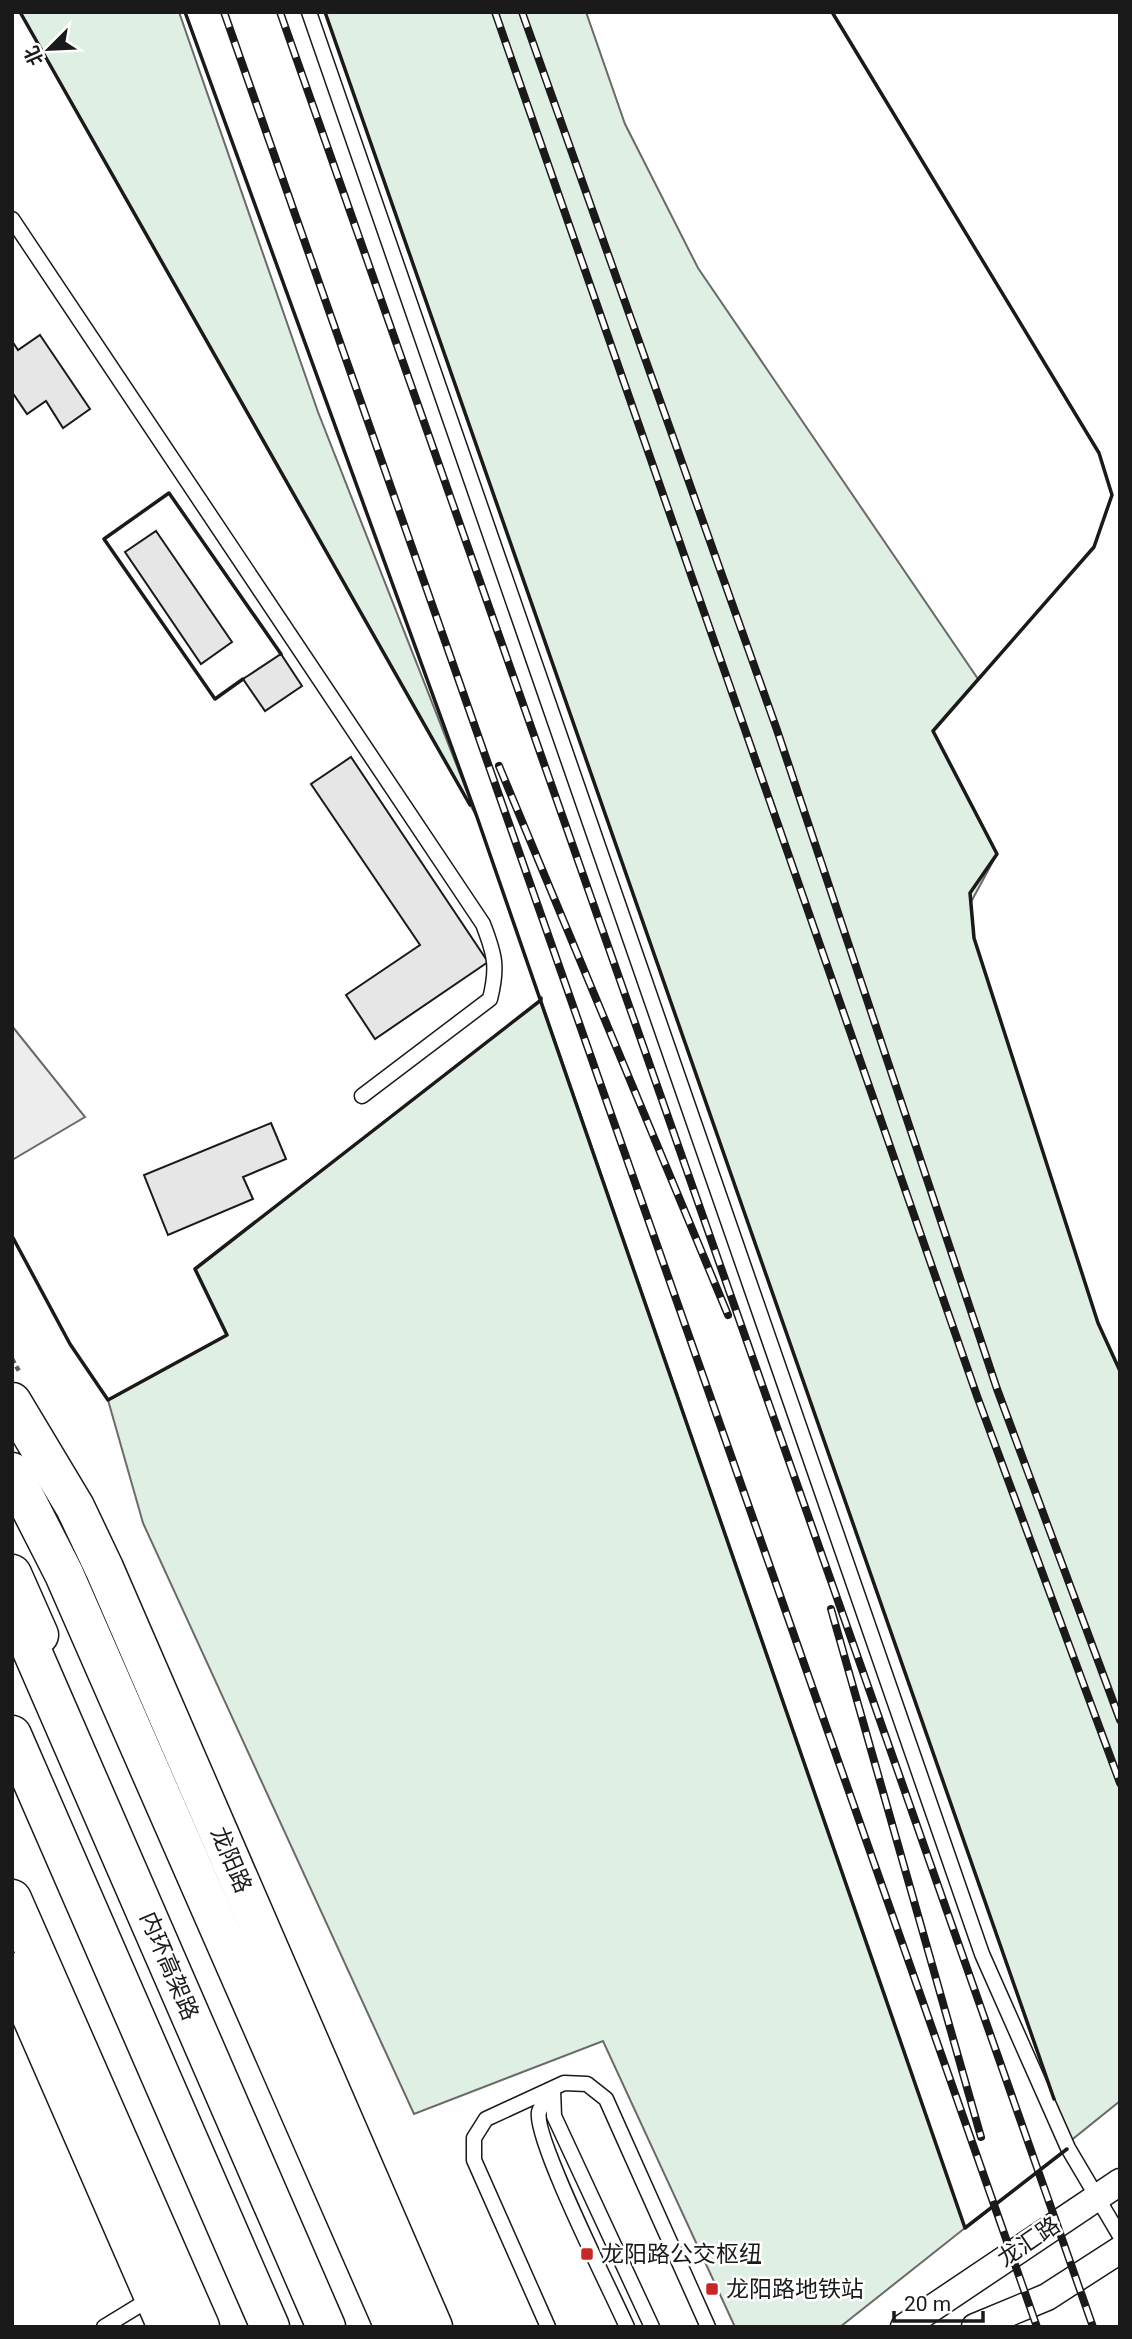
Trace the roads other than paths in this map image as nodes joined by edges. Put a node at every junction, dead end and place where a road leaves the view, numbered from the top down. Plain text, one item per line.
1 (309, 12) edge
2 (12, 219) edge
3 (362, 1096) dead end
4 (12, 1402) edge
5 (12, 1472) edge
6 (12, 1574) edge
7 (12, 1605) edge
8 (12, 1735) edge
9 (12, 1773) edge
10 (12, 1899) edge
11 (12, 1972) edge
12 (553, 2088) junction
13 (1120, 2182) edge
14 (1097, 2197) junction
15 (1120, 2236) edge
16 (1120, 2250) edge
17 (161, 2312) edge
18 (104, 2327) edge
19 (200, 2327) edge
20 (254, 2327) edge
21 (270, 2327) edge
22 (326, 2327) edge
23 (341, 2327) edge
24 (394, 2327) edge
25 (433, 2327) edge
26 (548, 2327) edge
27 (627, 2327) edge
28 (652, 2327) edge
29 (708, 2327) edge
30 (904, 2327) edge
31 (975, 2327) edge

1 - 14 lane
2 - 3 lane
4 - 25 main road, 龙阳路
5 - 24 main road
6 - 23 main road
7 - 22 main road, 内环高架路
8 - 21 main road
9 - 20 main road
10 - 19 main road
11 - 17 main road
12 - 26 lane
12 - 27 lane
12 - 28 lane
12 - 29 lane
13 - 14 street, 龙汇路
14 - 15 lane
14 - 30 street, 龙汇路
16 - 31 street
17 - 18 lane

